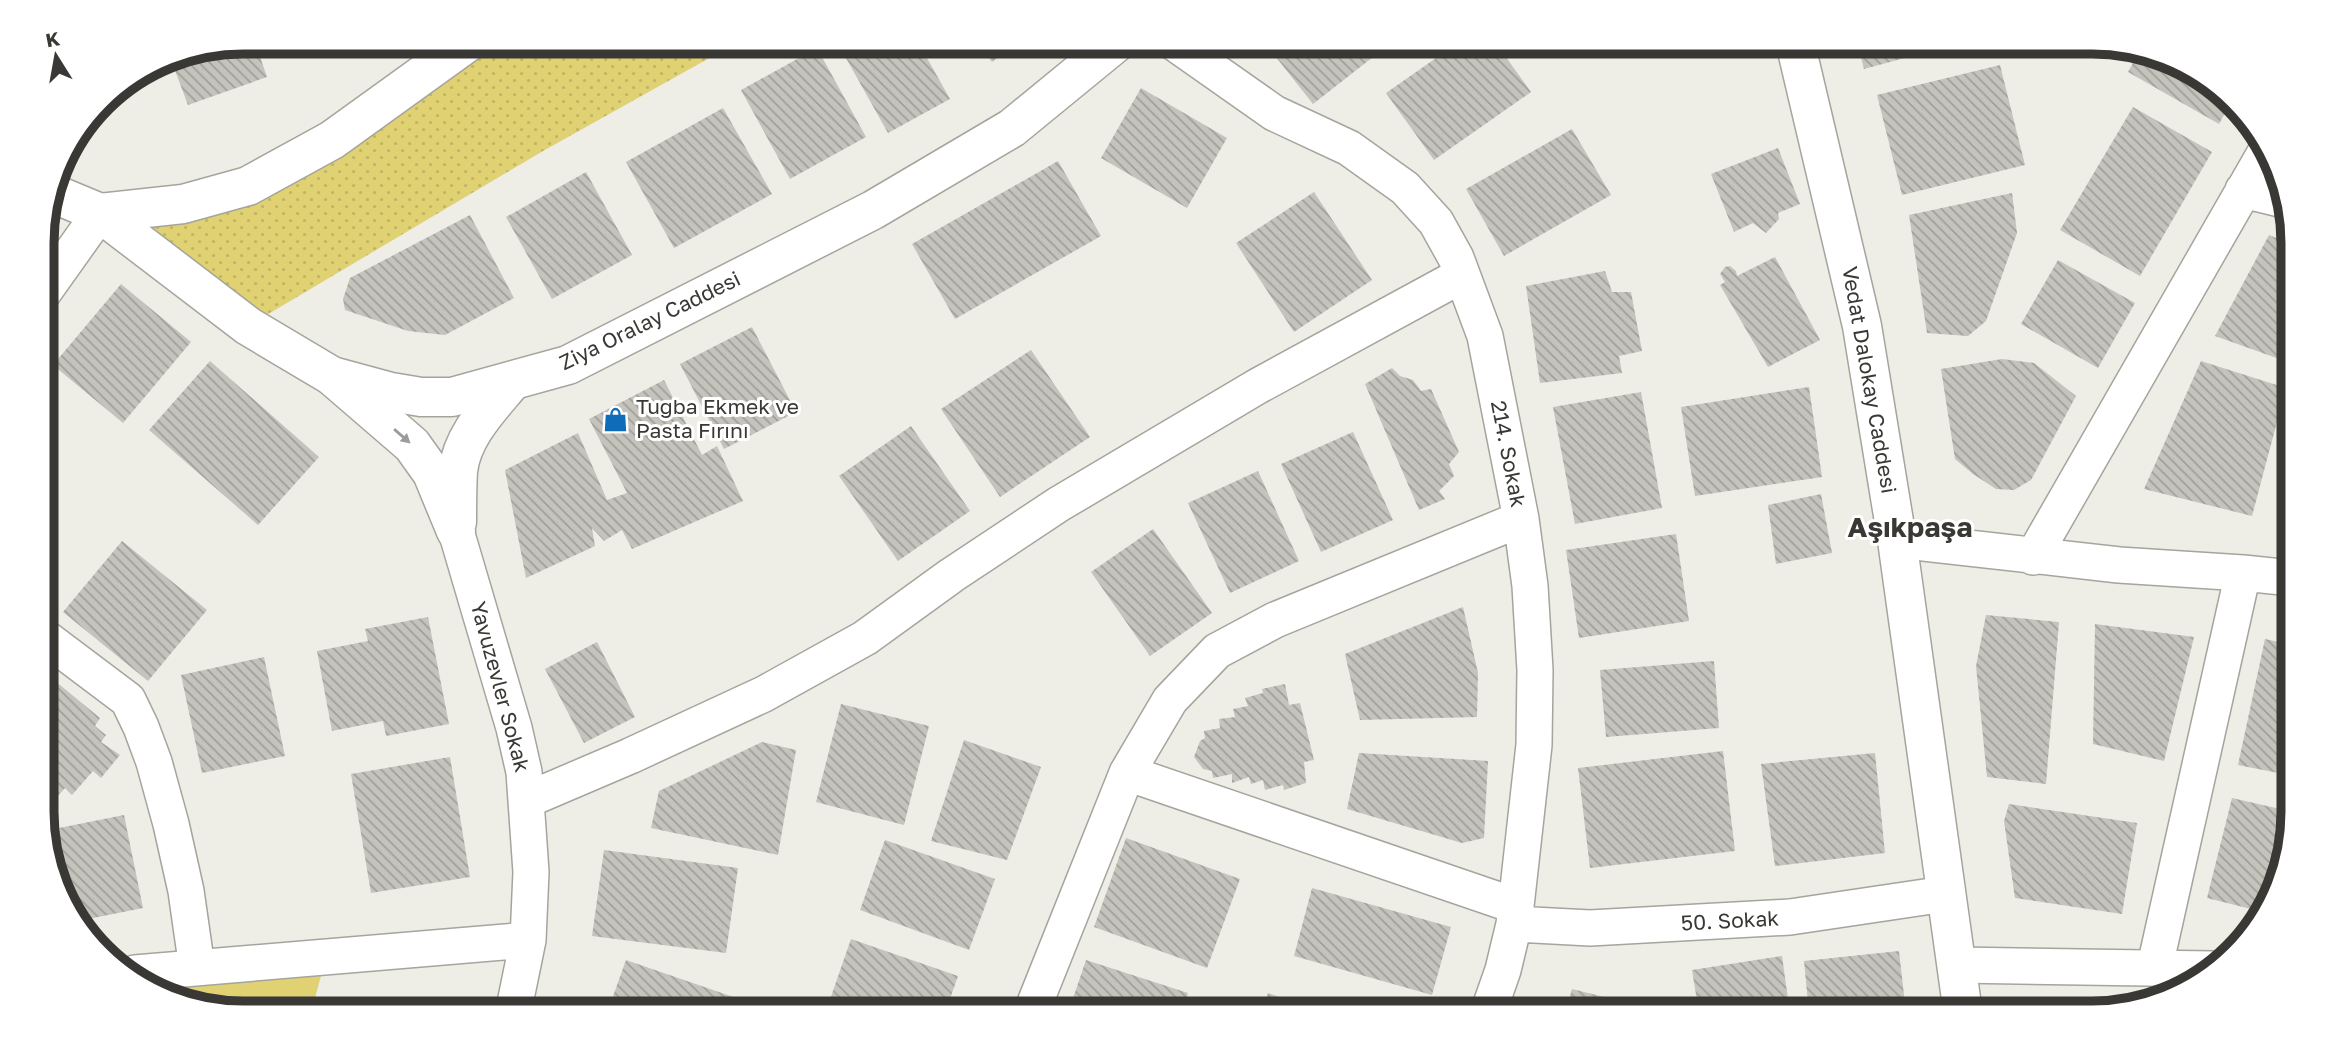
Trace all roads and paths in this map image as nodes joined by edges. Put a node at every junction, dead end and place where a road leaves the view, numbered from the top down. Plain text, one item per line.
1 (451, 54) edge
2 (1102, 54) edge
3 (1189, 54) edge
4 (1798, 54) edge
5 (2260, 160) edge
6 (2243, 190) junction
7 (61, 196) edge
8 (2275, 198) edge
9 (100, 212) junction
10 (1462, 275) junction
11 (55, 276) edge
12 (332, 376) junction
13 (512, 381) junction
14 (1521, 519) junction
15 (456, 531) junction
16 (1897, 540) junction
17 (2033, 557) junction
18 (2243, 573) junction
19 (2281, 577) edge
20 (54, 644) edge
21 (1126, 773) junction
22 (527, 800) junction
23 (1945, 894) junction
24 (1515, 915) junction
25 (528, 940) junction
26 (1956, 965) junction
27 (2155, 967) junction
28 (197, 968) junction
29 (2198, 968) edge
30 (145, 972) edge
31 (1492, 1000) edge
32 (1961, 1000) edge
33 (515, 1001) edge
34 (1036, 1001) edge

1 - 9 street
2 - 13 street, Ziya Oralay Caddesi
3 - 10 street, 214. Sokak
4 - 16 street, Vedat Dalokay Caddesi
5 - 6 street
6 - 8 street
6 - 17 street
7 - 9 street, Ziya Oralay Caddesi
9 - 11 street
9 - 12 street, Ziya Oralay Caddesi
10 - 14 street, 214. Sokak
10 - 22 street
12 - 13 street, Ziya Oralay Caddesi
12 -> 15 street
13 - 15 street
14 - 21 street
14 - 24 street, 214. Sokak
15 - 22 street, Yavuzevler Sokak
16 - 17 street
16 - 23 street, Vedat Dalokay Caddesi
17 - 18 street
18 - 19 street
18 - 27 street
20 - 28 street
21 - 24 street, 50. Sokak
21 - 34 street
22 - 25 street, Yavuzevler Sokak
23 - 24 street, 50. Sokak
23 - 26 street, Vedat Dalokay Caddesi
24 - 31 street, 214. Sokak
25 - 28 street
25 - 33 street, Yavuzevler Sokak
26 - 27 street
26 - 32 street, Vedat Dalokay Caddesi
27 - 29 street
28 - 30 street

